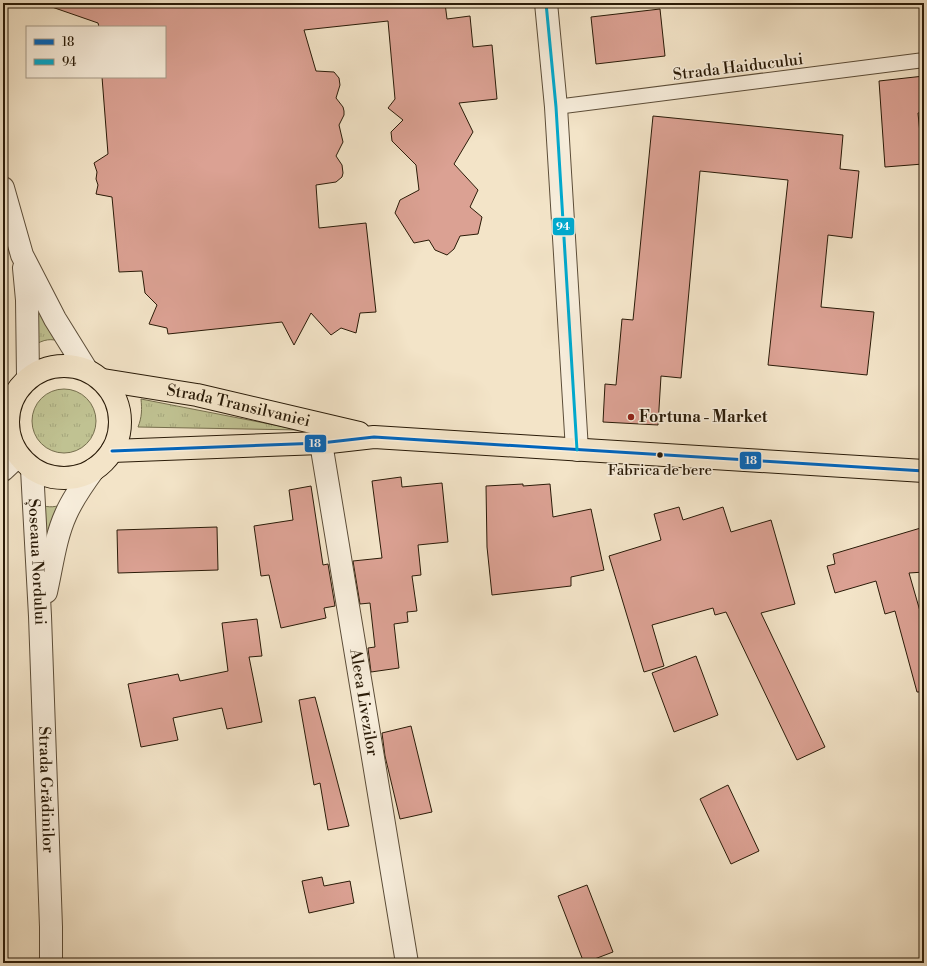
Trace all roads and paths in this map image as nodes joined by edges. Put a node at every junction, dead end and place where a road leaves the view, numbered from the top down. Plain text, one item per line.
1 (546, 3) edge
2 (924, 60) edge
3 (556, 107) junction
4 (3, 188) edge
5 (22, 255) junction
6 (94, 375) junction
7 (28, 377) junction
8 (8, 397) edge
9 (5, 420) edge
10 (374, 437) junction
11 (321, 443) junction
12 (577, 450) junction
13 (112, 451) junction
14 (13, 456) edge
15 (94, 469) junction
16 (924, 471) edge
17 (40, 616) junction
18 (51, 963) edge
19 (407, 963) edge

1 - 3 street
2 - 3 lane, Strada Haiducului
3 - 12 street
4 - 5 street
5 - 6 street
5 - 7 street
6 - 7 main road
6 - 10 main road, Strada Transilvaniei
6 - 13 main road
7 - 8 main road
8 - 9 main road
9 - 14 main road
10 - 11 main road, Strada Transilvaniei
10 - 12 main road, Strada Transilvaniei
11 - 13 main road, Strada Transilvaniei
11 - 19 street, Aleea Livezilor
12 - 16 main road, Strada Transilvaniei
13 - 15 main road
14 - 15 main road
14 - 17 street, Șoseaua Nordului
15 - 17 street, Șoseaua Nordului
17 - 18 street, Strada Grădinilor

